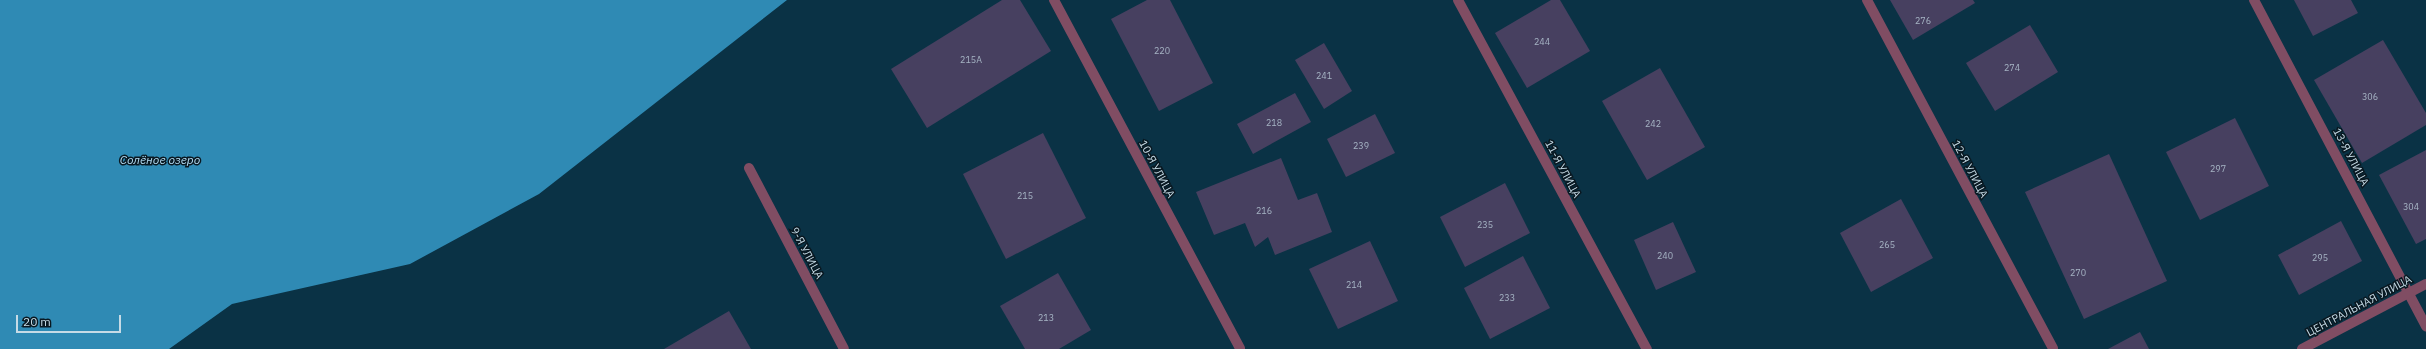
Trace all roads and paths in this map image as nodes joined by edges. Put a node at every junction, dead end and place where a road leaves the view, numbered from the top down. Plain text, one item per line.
1 (1054, 0) edge
2 (1458, 0) edge
3 (1867, 0) edge
4 (2254, 0) edge
5 (748, 168) dead end
6 (2426, 284) edge
7 (2408, 293) junction
8 (2426, 326) edge
9 (844, 349) edge
10 (1240, 349) edge
11 (1647, 349) edge
12 (2053, 349) edge
13 (2302, 349) edge

1 - 10 street, 10-Я УЛИЦА
2 - 11 street, 11-Я УЛИЦА
3 - 12 street, 12-Я УЛИЦА
4 - 7 street, 13-Я УЛИЦА
5 - 9 street, 9-Я УЛИЦА
6 - 7 street, ЦЕНТРАЛЬНАЯ УЛИЦА
7 - 8 street, 13-Я УЛИЦА
7 - 13 street, ЦЕНТРАЛЬНАЯ УЛИЦА

